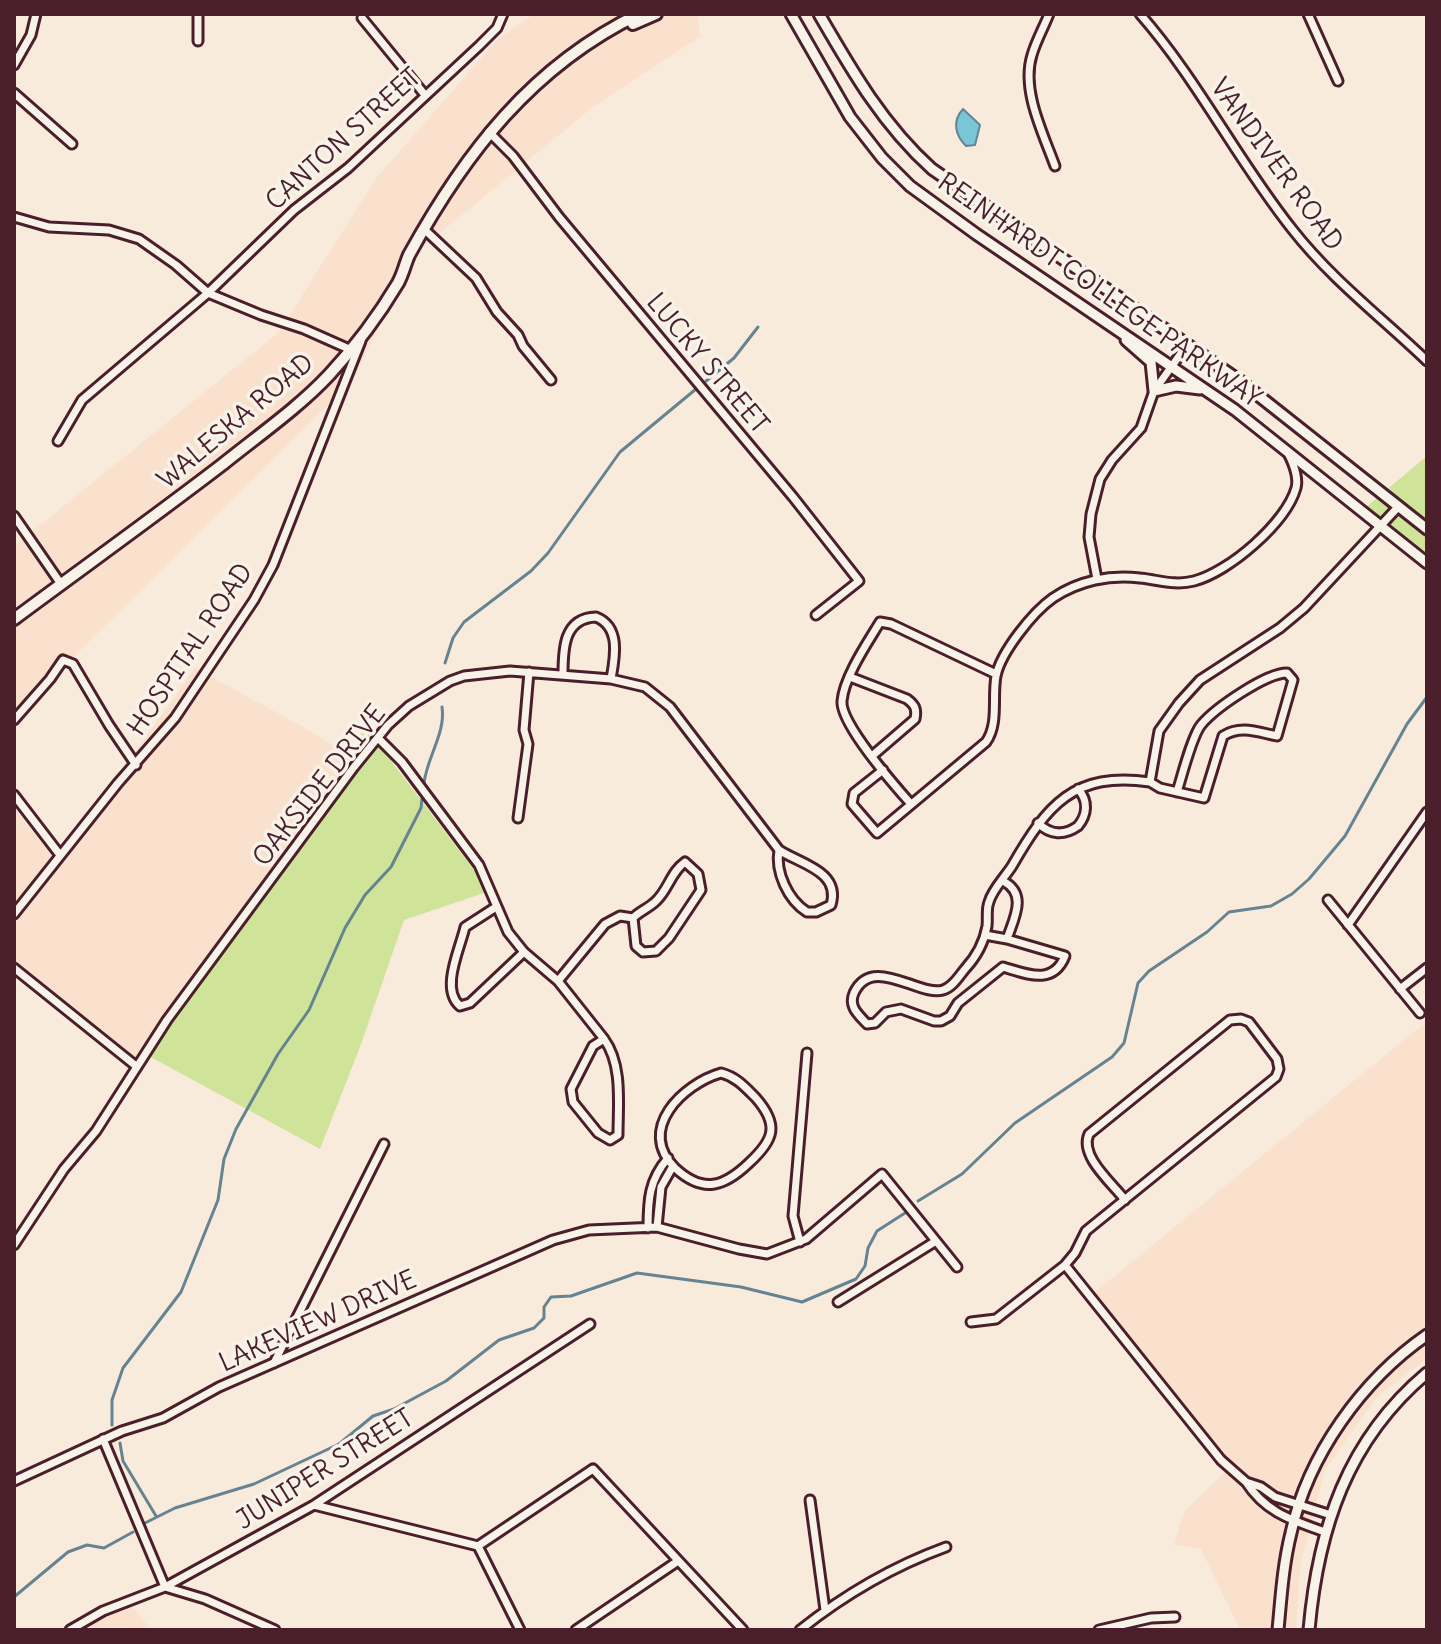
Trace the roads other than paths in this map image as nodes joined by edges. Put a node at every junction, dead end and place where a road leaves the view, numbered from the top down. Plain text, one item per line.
1 (36, 14) edge
2 (198, 14) edge
3 (503, 14) edge
4 (639, 14) edge
5 (656, 14) edge
6 (791, 14) edge
7 (819, 14) edge
8 (1049, 14) edge
9 (1140, 14) edge
10 (1308, 14) edge
11 (362, 18) dead end
12 (598, 39) junction
13 (198, 41) dead end
14 (14, 65) edge
15 (1338, 81) dead end
16 (14, 93) edge
17 (425, 95) junction
18 (489, 132) junction
19 (72, 144) dead end
20 (1055, 166) dead end
21 (14, 217) edge
22 (425, 230) junction
23 (208, 293) junction
24 (1093, 312) junction
25 (365, 331) junction
26 (1187, 345) junction
27 (349, 349) junction
28 (1427, 361) edge
29 (1172, 366) junction
30 (551, 380) dead end
31 (1206, 390) junction
32 (1154, 391) junction
33 (58, 441) dead end
34 (1285, 448) junction
35 (1399, 506) junction
36 (14, 516) edge
37 (1381, 526) junction
38 (1427, 529) edge
39 (1427, 563) edge
40 (1097, 579) junction
41 (61, 584) junction
42 (816, 615) dead end
43 (14, 619) edge
44 (529, 672) junction
45 (563, 674) junction
46 (996, 674) junction
47 (850, 677) junction
48 (611, 679) junction
49 (14, 720) edge
50 (378, 738) junction
51 (872, 756) junction
52 (136, 765) junction
53 (883, 770) junction
54 (1150, 782) junction
55 (1078, 789) junction
56 (1177, 792) junction
57 (14, 795) edge
58 (911, 804) junction
59 (1427, 812) edge
60 (518, 818) dead end
61 (1038, 823) junction
62 (779, 850) junction
63 (60, 855) junction
64 (1003, 881) junction
65 (1328, 900) dead end
66 (496, 907) junction
67 (14, 914) edge
68 (633, 918) junction
69 (1348, 925) junction
70 (985, 935) junction
71 (1007, 939) junction
72 (524, 952) junction
73 (14, 968) edge
74 (1427, 968) edge
75 (558, 981) junction
76 (1400, 989) junction
77 (1420, 1013) dead end
78 (604, 1039) junction
79 (807, 1053) dead end
80 (136, 1066) junction
81 (384, 1144) dead end
82 (668, 1158) junction
83 (673, 1166) junction
84 (1125, 1200) junction
85 (657, 1227) junction
86 (648, 1228) junction
87 (936, 1241) junction
88 (800, 1242) junction
89 (14, 1245) edge
90 (1065, 1265) junction
91 (957, 1267) dead end
92 (838, 1302) dead end
93 (971, 1322) dead end
94 (590, 1324) dead end
95 (1427, 1335) edge
96 (274, 1363) junction
97 (1427, 1373) edge
98 (103, 1439) junction
99 (14, 1481) edge
100 (1246, 1482) junction
101 (810, 1500) dead end
102 (314, 1505) junction
103 (1301, 1505) junction
104 (1331, 1515) junction
105 (1295, 1521) junction
106 (1325, 1532) junction
107 (478, 1546) junction
108 (946, 1547) dead end
109 (678, 1561) junction
110 (165, 1587) junction
111 (825, 1610) junction
112 (1175, 1617) dead end
113 (74, 1629) edge
114 (275, 1630) edge
115 (520, 1630) edge
116 (576, 1630) edge
117 (743, 1630) edge
118 (800, 1630) edge
119 (1099, 1630) edge
120 (1278, 1630) edge
121 (1309, 1630) edge

1 - 14 street
2 - 13 street
3 - 17 street, CANTON STREET
4 - 12 main road, WALESKA ROAD
5 - 12 main road, WALESKA ROAD
6 - 24 street, REINHARDT COLLEGE PARKWAY
7 - 26 street, REINHARDT COLLEGE PARKWAY
8 - 20 street
9 - 28 street, VANDIVER ROAD
10 - 15 street
11 - 17 street
12 - 18 main road, WALESKA ROAD
16 - 19 street
17 - 23 street, CANTON STREET
18 - 22 main road, WALESKA ROAD
18 - 42 street, LUCKY STREET
21 - 23 street
22 - 25 main road, WALESKA ROAD
22 - 30 street
23 - 27 street
23 - 33 street, CANTON STREET
24 - 29 street, REINHARDT COLLEGE PARKWAY
24 - 32 street
25 - 27 main road, WALESKA ROAD
25 - 52 street, HOSPITAL ROAD
26 - 29 street
26 - 35 street, REINHARDT COLLEGE PARKWAY
27 - 41 main road, WALESKA ROAD
29 - 31 street, REINHARDT COLLEGE PARKWAY
29 - 32 street
31 - 32 street
31 - 34 street, REINHARDT COLLEGE PARKWAY
32 - 40 street
34 - 37 street, REINHARDT COLLEGE PARKWAY
34 - 40 street
35 - 37 street
35 - 38 street, REINHARDT COLLEGE PARKWAY
36 - 41 street
37 - 39 street, REINHARDT COLLEGE PARKWAY
37 - 54 street
40 - 46 street
41 - 43 main road, WALESKA ROAD
44 - 45 street, OAKSIDE DRIVE
44 - 50 street, OAKSIDE DRIVE
44 - 60 street
45 - 48 street, OAKSIDE DRIVE
45 - 48 street
46 - 47 street
46 - 58 street
47 - 51 street
47 - 51 street
48 - 62 street, OAKSIDE DRIVE
49 - 52 street
50 - 66 street
50 - 80 street, OAKSIDE DRIVE
51 - 53 street
52 - 63 street, HOSPITAL ROAD
53 - 58 street
53 - 58 street
54 - 55 street
54 - 56 street
55 - 61 street
55 - 61 street
56 - 56 street
57 - 63 street
59 - 69 street
61 - 64 street
62 - 62 street, OAKSIDE DRIVE
63 - 67 street, HOSPITAL ROAD
64 - 70 street
64 - 71 street
65 - 69 street
66 - 72 street
66 - 72 street
68 - 68 street
68 - 75 street
69 - 76 street
70 - 71 street
70 - 71 street
72 - 75 street
73 - 80 street
74 - 76 street
75 - 78 street
76 - 77 street
78 - 78 street
79 - 88 street
80 - 89 street, OAKSIDE DRIVE
81 - 96 street
82 - 83 street
82 - 83 street
82 - 86 street
83 - 85 street
84 - 84 street
84 - 90 street
85 - 86 street, LAKEVIEW DRIVE
85 - 88 street, LAKEVIEW DRIVE
86 - 96 street, LAKEVIEW DRIVE
87 - 88 street, LAKEVIEW DRIVE
87 - 91 street
87 - 92 street
90 - 93 street
90 - 100 street
94 - 102 street, JUNIPER STREET
95 - 103 street
96 - 98 street, LAKEVIEW DRIVE
97 - 104 street
98 - 99 street, LAKEVIEW DRIVE
98 - 110 street
100 - 103 street
100 - 105 street
101 - 111 street
102 - 107 street
102 - 110 street, JUNIPER STREET
103 - 104 street
103 - 105 street
104 - 106 street
105 - 106 street
105 - 120 street
106 - 121 street
107 - 109 street
107 - 115 street
108 - 111 street
109 - 116 street
109 - 117 street
110 - 113 street, JUNIPER STREET
110 - 114 street
111 - 118 street
112 - 119 street

